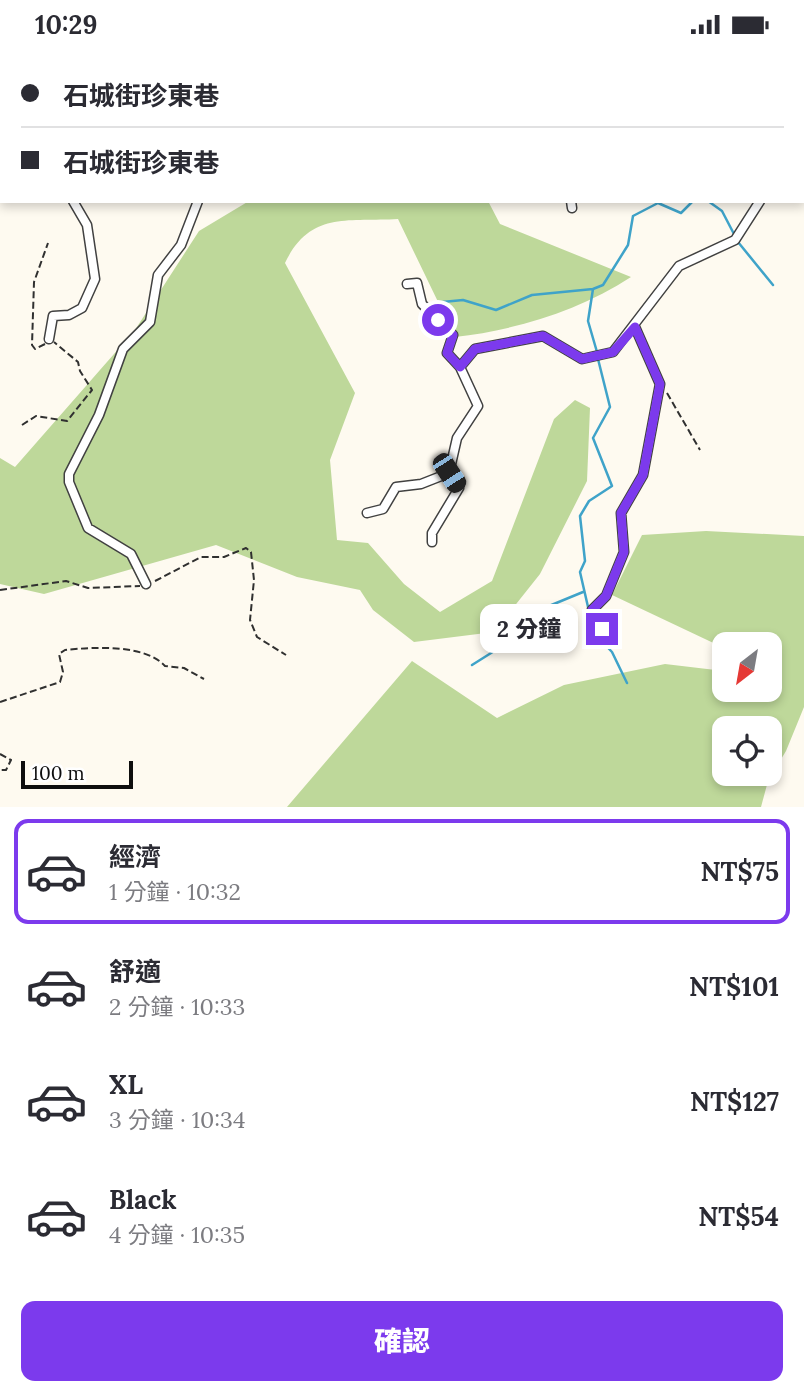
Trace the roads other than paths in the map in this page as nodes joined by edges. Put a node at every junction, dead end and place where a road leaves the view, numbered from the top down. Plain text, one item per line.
1 (74, 203) edge
2 (197, 203) edge
3 (759, 203) edge
4 (407, 284) dead end
5 (635, 327) junction
6 (49, 339) road end
7 (460, 367) junction
8 (449, 473) junction
9 (367, 513) dead end
10 (432, 542) dead end
11 (146, 584) road end
12 (602, 629) dead end

1 - 6 street
2 - 11 street
3 - 5 street
4 - 7 street
5 - 7 street
5 - 12 street
7 - 8 street
8 - 9 street
8 - 10 street

